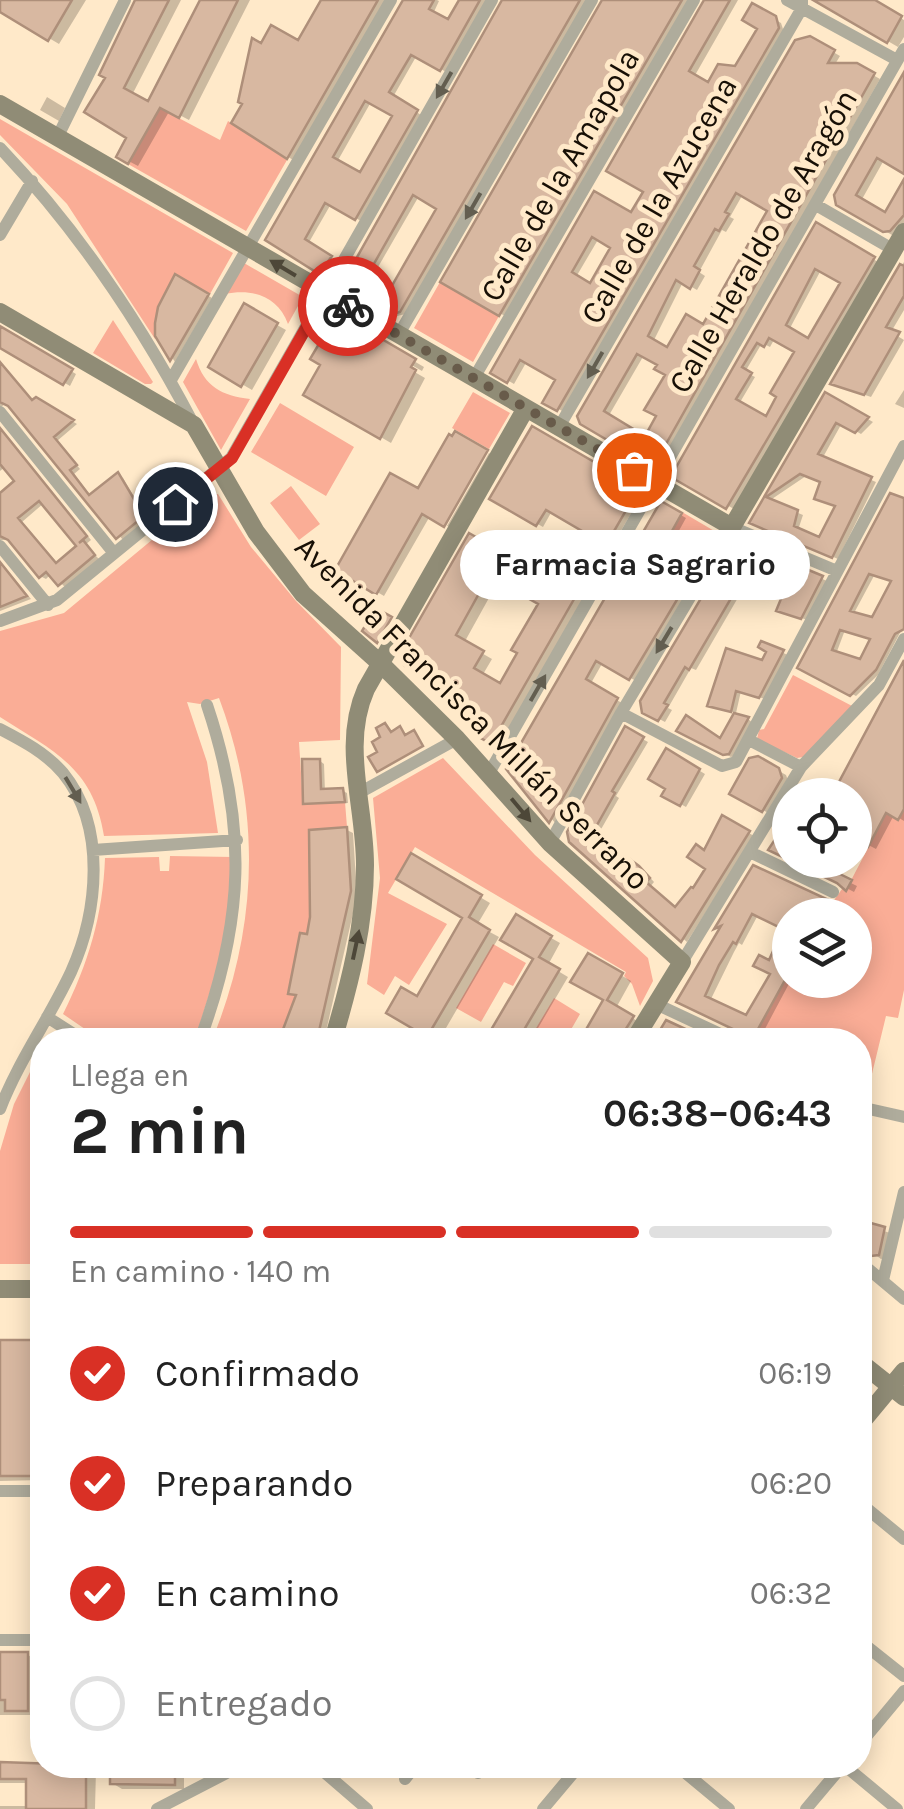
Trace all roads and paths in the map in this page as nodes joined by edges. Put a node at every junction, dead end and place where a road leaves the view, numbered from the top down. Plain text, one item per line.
1 (125, 0) edge
2 (391, 0) edge
3 (492, 0) edge
4 (592, 0) edge
5 (694, 0) edge
6 (786, 0) edge
7 (802, 4) edge
8 (901, 54) edge
9 (0, 104) edge
10 (57, 138) junction
11 (0, 148) edge
12 (32, 181) junction
13 (816, 205) junction
14 (904, 232) edge
15 (0, 236) edge
16 (248, 247) junction
17 (894, 250) junction
18 (326, 293) junction
19 (0, 312) edge
20 (399, 334) junction
21 (474, 378) junction
22 (172, 380) junction
23 (526, 408) junction
24 (0, 412) edge
25 (194, 425) junction
26 (559, 427) junction
27 (904, 446) edge
28 (218, 470) junction
29 (657, 483) junction
30 (732, 526) junction
31 (0, 546) edge
32 (113, 552) junction
33 (838, 571) junction
34 (48, 605) junction
35 (0, 620) edge
36 (904, 639) edge
37 (381, 664) junction
38 (208, 705) dead end
39 (621, 713) junction
40 (0, 729) edge
41 (457, 739) junction
42 (749, 740) junction
43 (800, 767) junction
44 (489, 773) junction
45 (359, 792) junction
46 (237, 840) junction
47 (550, 843) junction
48 (93, 850) junction
49 (750, 852) junction
50 (833, 892) dead end
51 (682, 962) junction
52 (656, 1004) junction
53 (46, 1016) junction
54 (39, 1028) edge
55 (64, 1028) edge
56 (204, 1028) edge
57 (336, 1028) edge
58 (641, 1028) edge
59 (708, 1028) edge
60 (30, 1043) edge
61 (0, 1109) edge
62 (872, 1110) edge
63 (904, 1117) edge
64 (904, 1192) edge
65 (872, 1271) edge
66 (883, 1280) junction
67 (0, 1288) edge
68 (30, 1289) edge
69 (904, 1299) edge
70 (904, 1371) edge
71 (872, 1372) edge
72 (897, 1392) edge
73 (872, 1414) edge
74 (0, 1492) edge
75 (30, 1492) edge
76 (872, 1513) edge
77 (904, 1539) edge
78 (0, 1640) edge
79 (30, 1640) edge
80 (872, 1650) edge
81 (904, 1676) edge
82 (904, 1690) edge
83 (872, 1729) edge
84 (217, 1778) edge
85 (331, 1778) edge
86 (569, 1778) edge
87 (692, 1778) edge
88 (832, 1778) edge
89 (859, 1778) edge
90 (545, 1808) edge
91 (157, 1809) edge
92 (367, 1809) edge
93 (729, 1809) edge
94 (806, 1809) edge
95 (897, 1809) edge

1 - 10 street
2 - 16 street
3 -> 18 street
4 -> 20 street
5 - 21 street, Calle de la Amapola
6 - 7 street
7 - 8 street
7 -> 26 street, Calle de la Azucena
8 - 13 street, Calle Heraldo de Aragón
9 - 10 street
10 - 16 street
11 - 12 street, Avenida Francisca Millán Serrano
12 - 15 street
12 - 22 street, Avenida Francisca Millán Serrano
13 - 17 street
13 - 29 street, Calle Heraldo de Aragón
14 - 17 street
18 -> 16 street
16 - 22 street
17 - 30 street
18 - 20 street
18 - 28 street
19 - 25 street
20 - 21 street
21 - 23 street
22 - 25 street, Avenida Francisca Millán Serrano
23 - 26 street
23 - 37 street
24 - 32 street
25 - 28 street, Avenida Francisca Millán Serrano
26 - 29 street
27 - 33 street
28 - 32 street
28 - 37 street, Avenida Francisca Millán Serrano
29 - 30 street
44 -> 29 street, Calle Heraldo de Aragón
30 - 33 street
30 -> 39 street
31 - 34 street
32 - 34 street
33 - 42 street
34 - 35 street
36 - 43 street
37 - 41 street, Avenida Francisca Millán Serrano
37 - 45 street
38 - 46 street
39 - 42 street
39 - 47 street
40 -> 48 street
41 - 44 street, Avenida Francisca Millán Serrano
41 - 45 street
42 - 43 street
43 - 49 street
44 -> 47 street, Avenida Francisca Millán Serrano
57 -> 45 street
46 - 48 street
46 - 56 street
47 - 51 street, Avenida Francisca Millán Serrano
48 - 53 street
49 - 50 street
49 - 51 street
51 - 52 street
52 - 58 street
52 - 59 street
53 - 54 street
53 - 55 street
60 - 61 street
62 - 63 street
64 - 66 street
65 - 66 street
66 - 69 street
67 - 68 street
70 - 72 street
71 - 72 street
72 - 73 street
74 - 75 street
76 - 77 street
78 - 79 street
80 - 81 street
82 - 83 street
84 - 91 street
85 - 92 street
86 - 90 street
87 - 93 street
88 - 94 street
89 - 95 street

